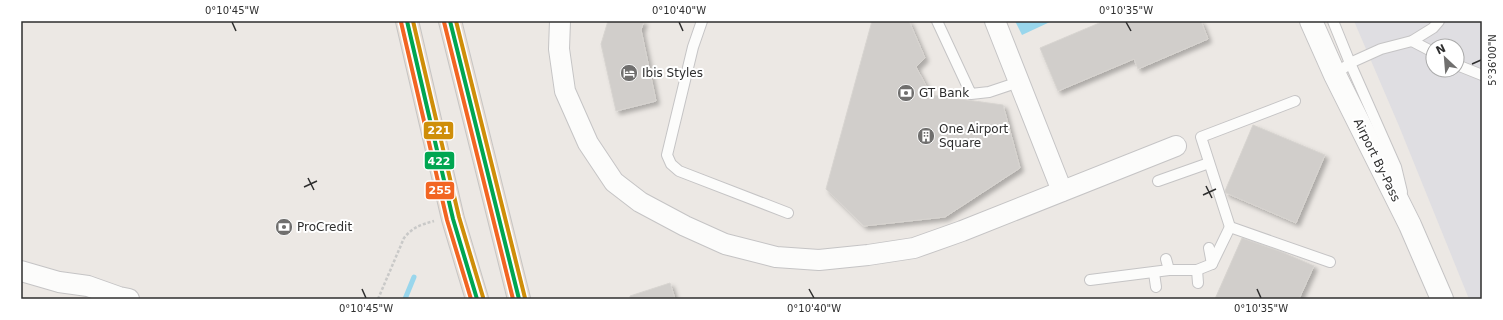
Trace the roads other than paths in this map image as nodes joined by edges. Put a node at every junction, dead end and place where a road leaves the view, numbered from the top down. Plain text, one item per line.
1 (407, 21) edge
2 (450, 21) edge
3 (560, 21) edge
4 (702, 21) edge
5 (937, 21) edge
6 (994, 21) edge
7 (1311, 21) edge
8 (1333, 21) edge
9 (1439, 21) edge
10 (1412, 41) junction
11 (1425, 48) edge
12 (1465, 68) edge
13 (1342, 69) junction
14 (1482, 74) edge
15 (1019, 82) junction
16 (1295, 101) dead end
17 (1176, 146) dead end
18 (1209, 163) junction
19 (1158, 181) dead end
20 (1062, 190) junction
21 (788, 213) dead end
22 (1230, 227) junction
23 (1209, 248) dead end
24 (1166, 259) dead end
25 (1330, 262) dead end
26 (1212, 264) junction
27 (1169, 270) junction
28 (1197, 270) junction
29 (21, 271) edge
30 (1154, 273) junction
31 (1090, 280) dead end
32 (1198, 283) dead end
33 (1156, 287) dead end
34 (129, 299) edge
35 (478, 299) edge
36 (519, 299) edge
37 (1442, 299) edge

1 - 35 highway
2 - 36 highway
3 - 20 street
4 - 21 lane
5 - 15 lane
6 - 15 street
7 - 13 main road, Airport By-Pass
8 - 13 lane
9 - 10 lane
10 - 11 lane
10 - 13 lane
12 - 14 lane
13 - 37 main road, Airport By-Pass
15 - 20 street
16 - 18 lane
17 - 20 street
18 - 19 lane
18 - 22 lane
22 - 25 lane
22 - 26 lane
23 - 26 lane
24 - 27 lane
26 - 28 lane
27 - 28 lane
27 - 30 lane
28 - 32 lane
29 - 34 street
30 - 31 lane
30 - 33 lane

